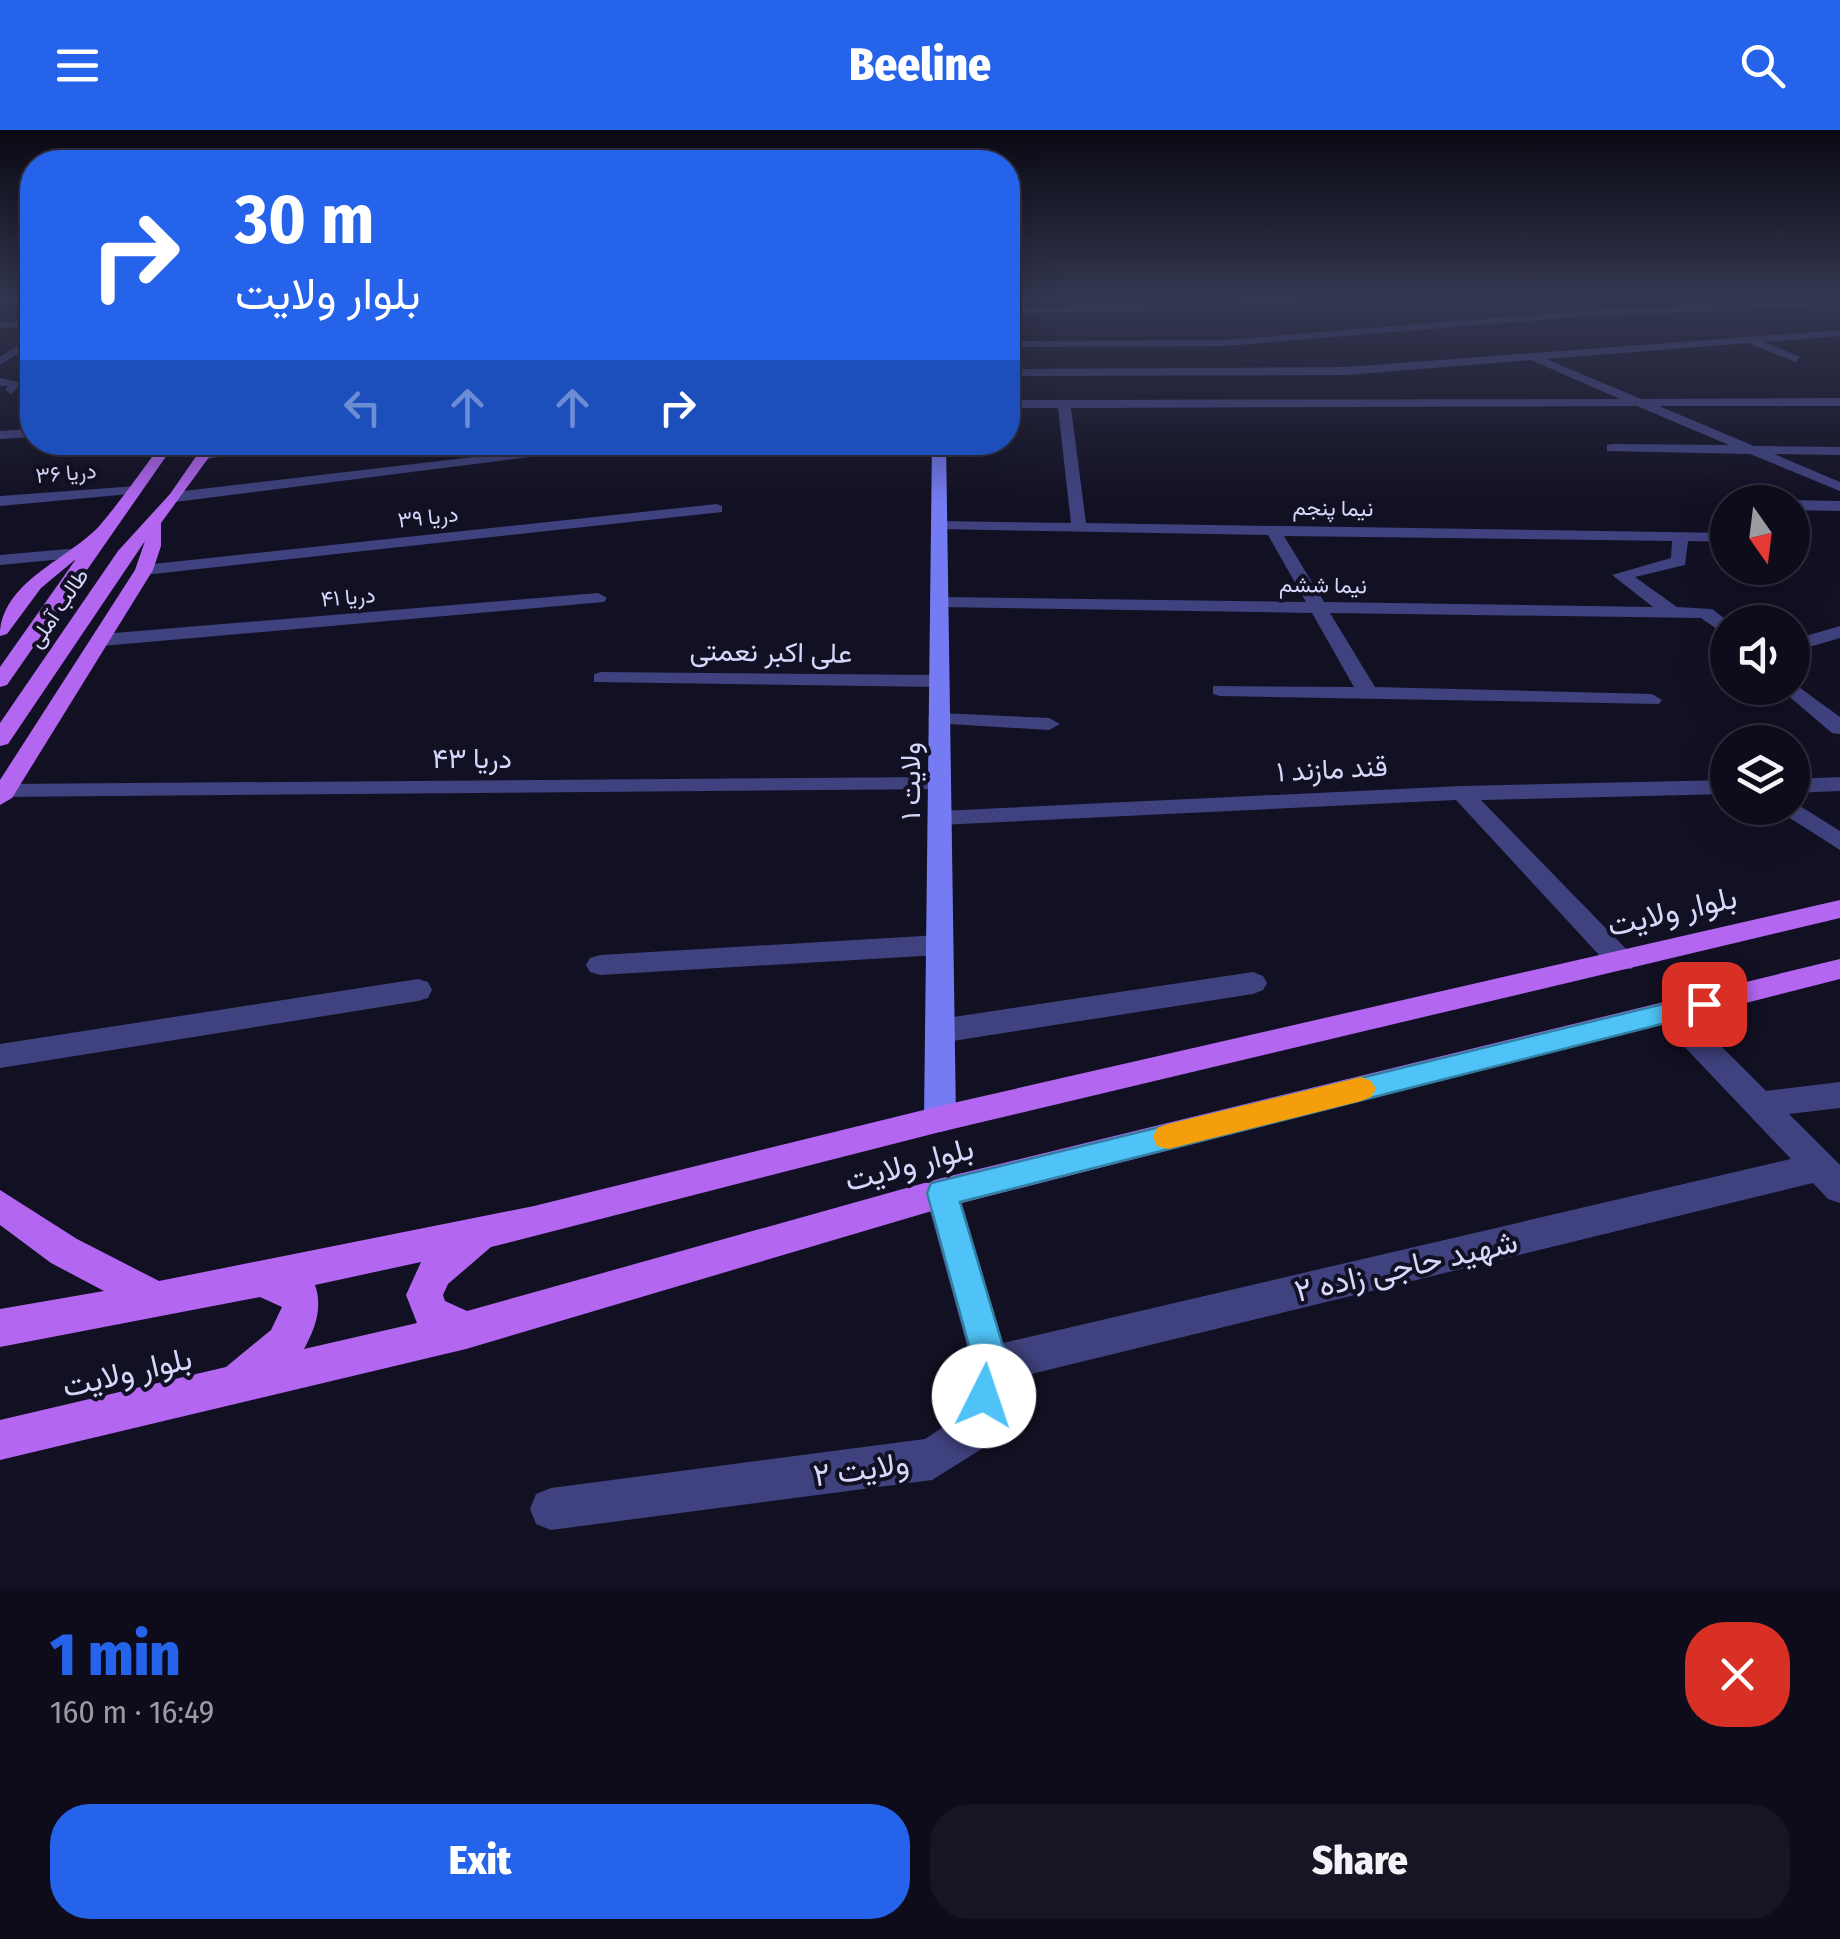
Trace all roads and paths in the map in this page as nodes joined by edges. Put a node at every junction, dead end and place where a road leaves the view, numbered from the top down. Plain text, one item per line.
1 (1401, 367) edge
2 (1555, 367) edge
3 (1020, 372) edge
4 (1497, 384) dead end
5 (1636, 400) junction
6 (1517, 401) junction
7 (1840, 402) edge
8 (1020, 404) edge
9 (1064, 404) junction
10 (1612, 448) dead end
11 (1757, 450) junction
12 (1840, 451) edge
13 (161, 455) edge
14 (205, 455) edge
15 (532, 455) edge
16 (940, 455) edge
17 (1840, 487) edge
18 (136, 490) junction
19 (175, 497) junction
20 (0, 502) edge
21 (1810, 505) edge
22 (1840, 506) edge
23 (718, 509) dead end
24 (153, 522) junction
25 (940, 526) junction
26 (1079, 527) junction
27 (1273, 530) junction
28 (1680, 536) junction
29 (1710, 537) edge
30 (75, 559) junction
31 (0, 560) edge
32 (144, 570) junction
33 (598, 598) dead end
34 (940, 602) junction
35 (1317, 607) junction
36 (1672, 612) junction
37 (1710, 616) edge
38 (0, 630) edge
39 (1840, 632) edge
40 (102, 640) junction
41 (1810, 641) edge
42 (601, 678) dead end
43 (0, 681) edge
44 (939, 681) junction
45 (1220, 690) dead end
46 (1367, 692) junction
47 (1652, 700) dead end
48 (1810, 704) edge
49 (940, 719) junction
50 (1049, 724) dead end
51 (1840, 728) edge
52 (0, 739) edge
53 (940, 784) junction
54 (1840, 784) edge
55 (1810, 785) edge
56 (1710, 787) edge
57 (1462, 793) junction
58 (2, 795) edge
59 (940, 818) junction
60 (1810, 822) edge
61 (1840, 842) edge
62 (1840, 909) edge
63 (939, 946) junction
64 (1622, 962) junction
65 (600, 964) dead end
66 (1840, 970) edge
67 (1253, 983) dead end
68 (418, 990) dead end
69 (1670, 1012) junction
70 (940, 1030) junction
71 (0, 1056) edge
72 (1840, 1095) edge
73 (1759, 1105) junction
74 (940, 1119) junction
75 (1830, 1177) edge
76 (942, 1193) junction
77 (0, 1204) edge
78 (484, 1230) junction
79 (259, 1280) junction
80 (153, 1297) junction
81 (0, 1328) edge
82 (466, 1330) junction
83 (993, 1360) junction
84 (233, 1385) junction
85 (0, 1440) edge
86 (552, 1509) dead end

1 - 3 street
2 - 5 street
4 - 6 street
5 - 6 street
5 - 7 street
5 - 11 street
6 - 9 street
8 - 9 street
9 - 26 street
10 - 11 street
11 - 12 street
11 - 17 street
13 - 18 main road
14 - 19 main road, طالب آملی
15 - 19 street
16 - 25 street, ولایت ۱
18 - 20 street, دریا ۳۶
18 - 30 main road
19 - 24 main road, طالب آملی
21 - 22 street
23 - 32 street, دریا ۳۹
24 - 32 main road
24 - 52 main road, طالب آملی
25 - 26 street, نیما پنجم
25 - 34 street, ولایت ۱
26 - 27 street, نیما پنجم
27 - 28 street, نیما پنجم
27 - 35 street
28 - 29 street, نیما پنجم
28 - 36 street
30 - 31 street
30 - 38 main road
30 - 43 main road, طالب آملی
32 - 40 main road
33 - 40 street, دریا ۴۱
34 - 35 street, نیما ششم
34 - 44 street, ولایت ۱
35 - 36 street, نیما ششم
35 - 46 street
36 - 37 street, نیما ششم
39 - 41 street
40 - 58 main road
42 - 44 street, علی اکبر نعمتی
44 - 49 street, ولایت ۱
45 - 46 street
46 - 47 street
48 - 51 street
49 - 50 street
49 - 53 street, ولایت ۱
53 - 58 street, دریا ۴۳
53 - 59 street, ولایت ۱
54 - 55 street
56 - 57 street, قند مازند ۱
57 - 59 street, قند مازند ۱
57 - 64 street
59 - 63 street, ولایت ۱
60 - 61 street
62 - 64 main road, بلوار ولایت
63 - 65 street
63 - 70 street, ولایت ۱
64 - 74 main road, بلوار ولایت
66 - 69 main road, بلوار ولایت
67 - 70 street
68 - 71 street
69 - 73 street
69 - 76 main road, بلوار ولایت
70 - 74 street, ولایت ۱
72 - 73 street
73 - 75 street
74 - 78 main road, بلوار ولایت
75 - 83 street, شهید حاجی زاده ۲
76 - 82 main road, بلوار ولایت
76 - 83 street
77 - 80 main road
78 - 79 main road, بلوار ولایت
78 - 82 main road
79 - 80 main road, بلوار ولایت
79 - 84 main road
80 - 81 main road, بلوار ولایت
82 - 84 main road, بلوار ولایت
83 - 86 street, ولایت ۲
84 - 85 main road, بلوار ولایت

